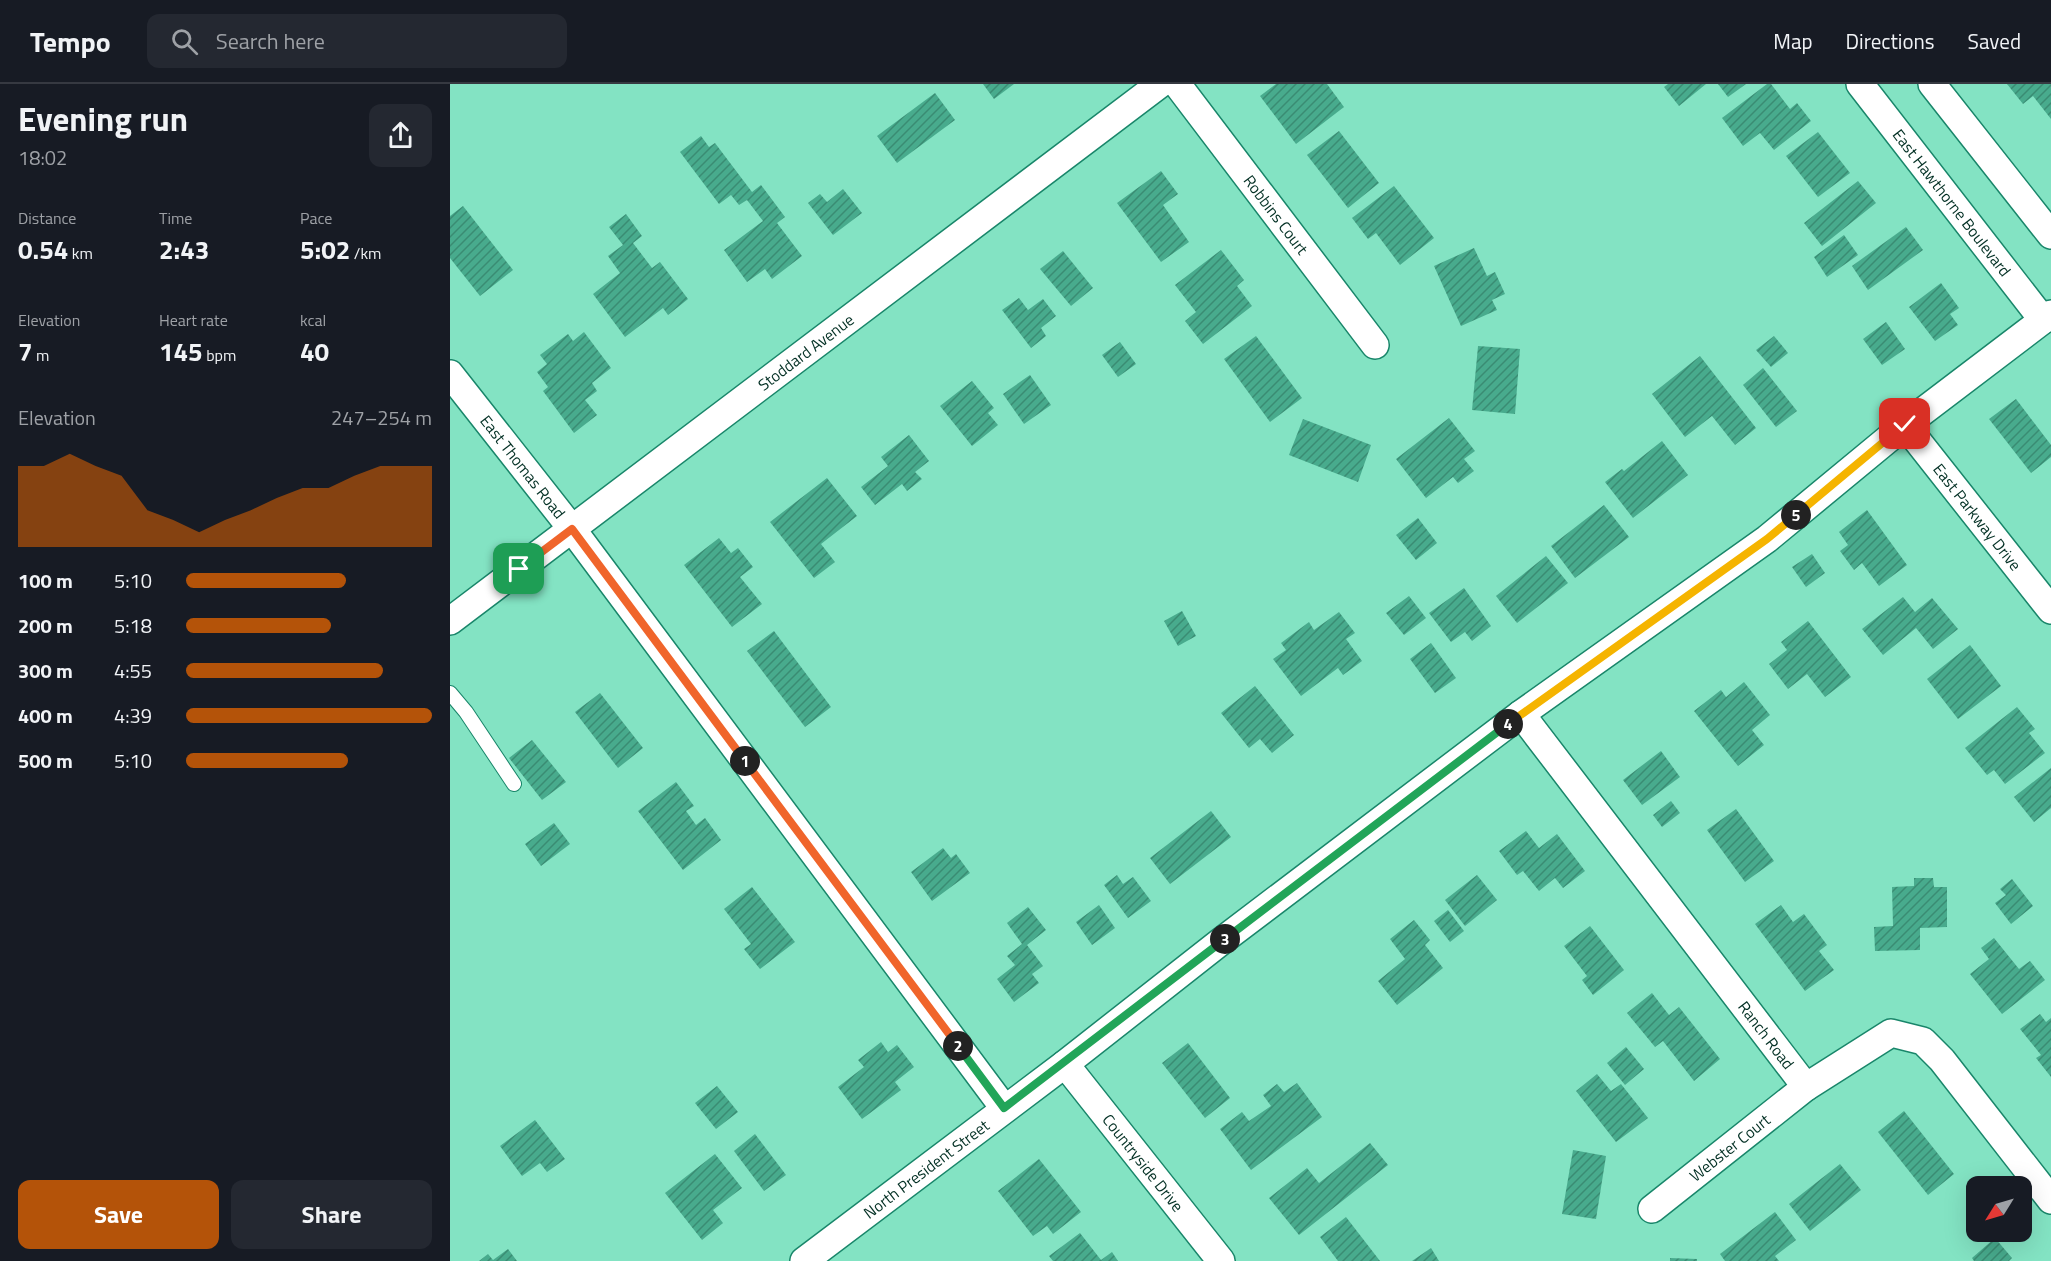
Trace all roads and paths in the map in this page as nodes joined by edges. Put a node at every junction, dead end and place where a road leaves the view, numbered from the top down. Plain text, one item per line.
1 (1160, 84) edge
2 (1177, 84) edge
3 (1860, 84) edge
4 (1932, 84) edge
5 (2051, 235) edge
6 (2047, 317) edge
7 (1375, 345) dead end
8 (450, 374) edge
9 (1905, 424) junction
10 (572, 529) junction
11 (2051, 610) edge
12 (450, 621) edge
13 (450, 693) edge
14 (1521, 714) junction
15 (514, 784) dead end
16 (1065, 1064) junction
17 (1806, 1087) junction
18 (1004, 1108) junction
19 (2051, 1200) edge
20 (1652, 1209) dead end
21 (804, 1261) edge
22 (1221, 1261) edge

1 - 10 street, Stoddard Avenue
2 - 7 street, Robbins Court
3 - 6 street, East Hawthorne Boulevard
4 - 5 street
6 - 9 street, North President Street
8 - 10 street, East Thomas Road
9 - 11 street, East Parkway Drive
9 - 14 street, North President Street
10 - 12 street, Stoddard Avenue
10 - 18 street, East Thomas Road
13 - 15 lane
14 - 16 street, North President Street
14 - 17 street, Ranch Road
16 - 18 street, North President Street
16 - 22 street, Countryside Drive
17 - 19 street
17 - 20 street, Webster Court
18 - 21 street, North President Street

